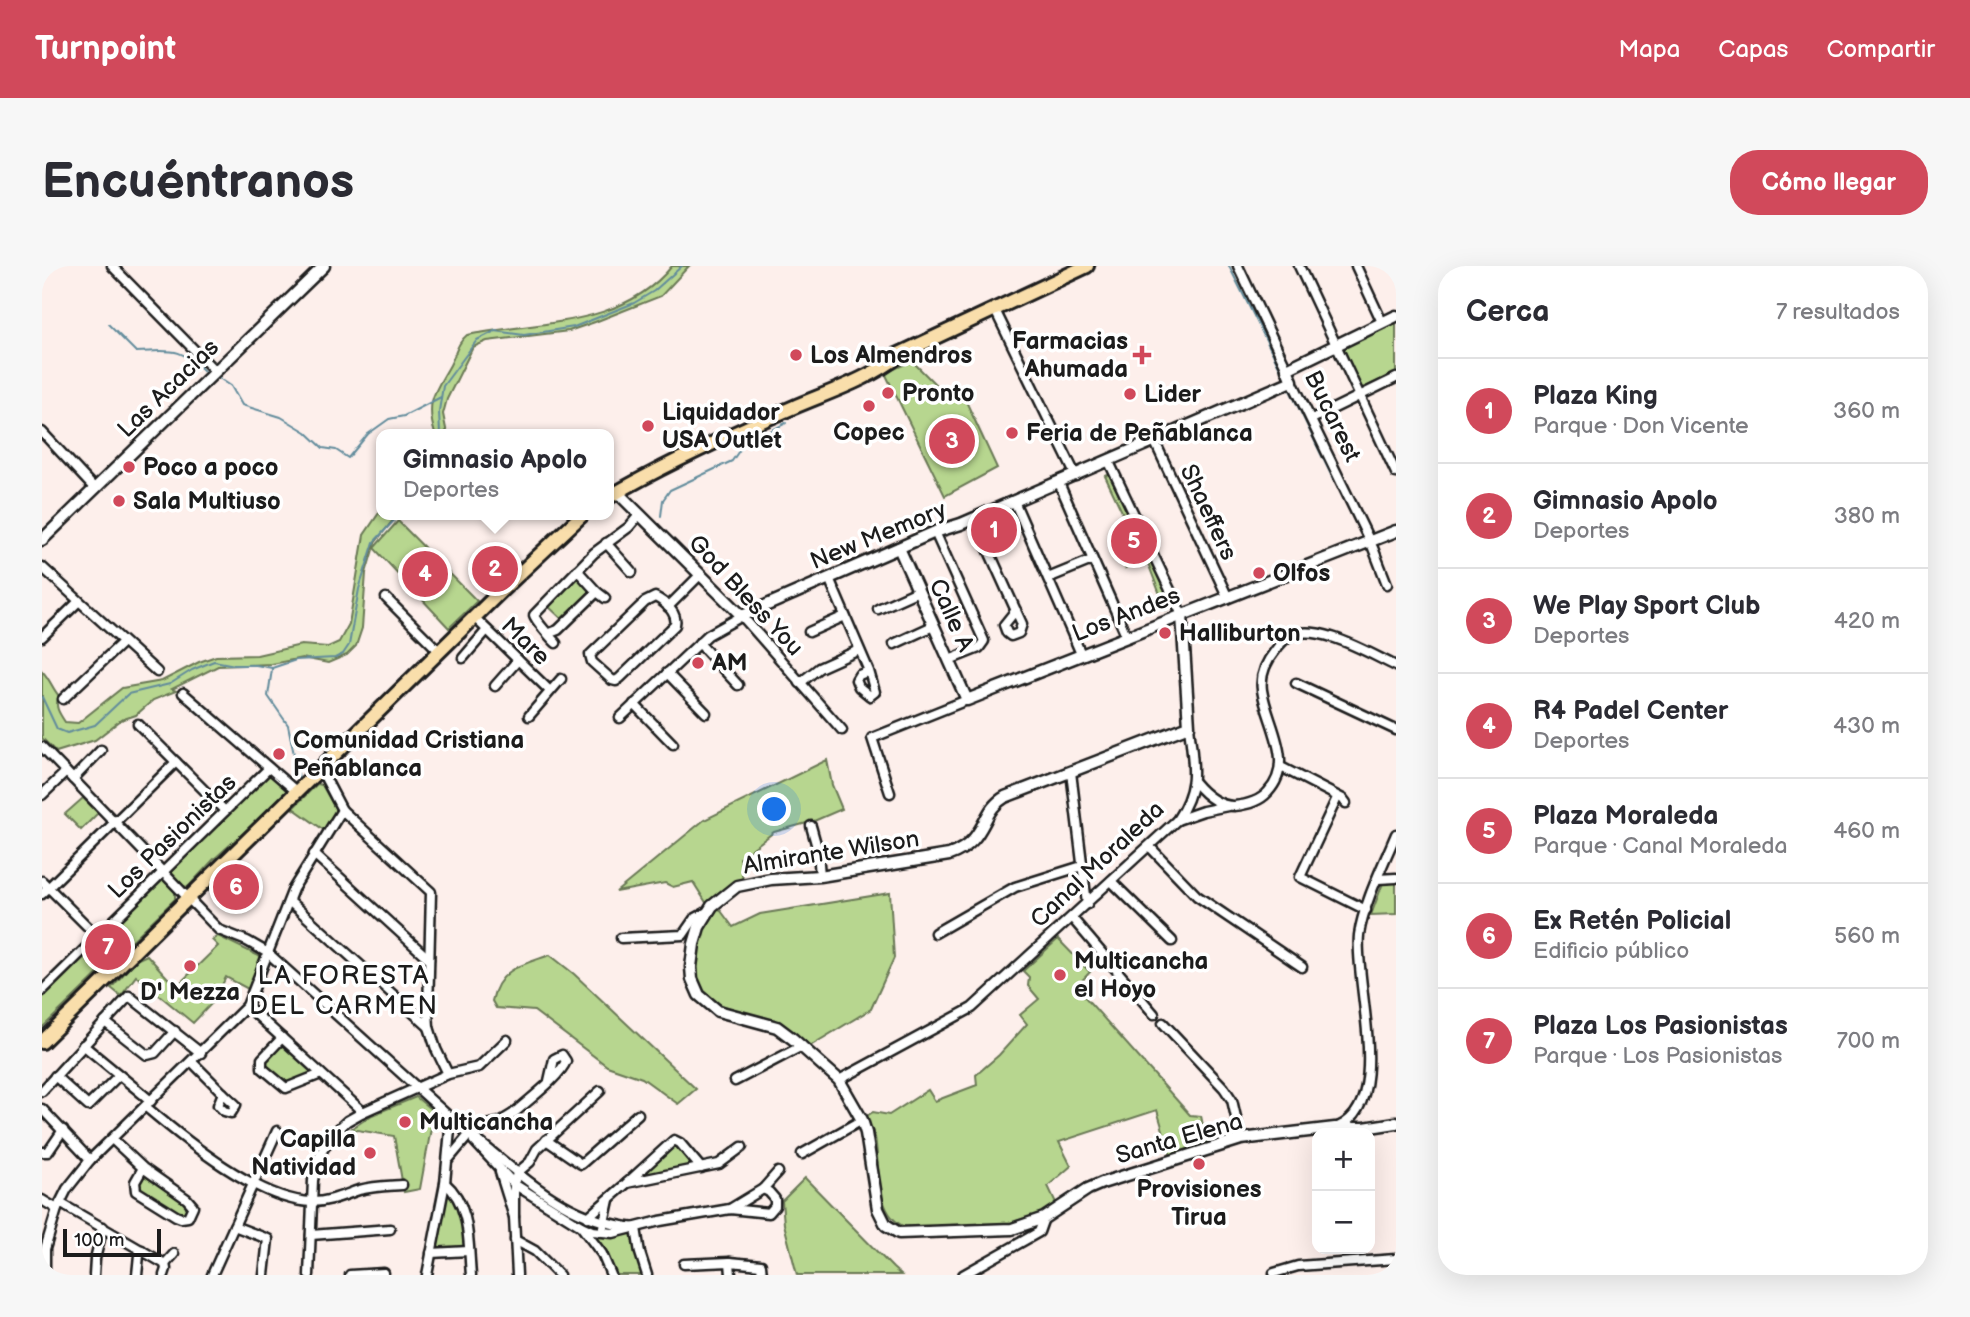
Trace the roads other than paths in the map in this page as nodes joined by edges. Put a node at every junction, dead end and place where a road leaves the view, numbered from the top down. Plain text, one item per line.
1 (113, 266) edge
2 (324, 266) edge
3 (1087, 266) edge
4 (1238, 266) edge
5 (1299, 266) edge
6 (1356, 266) edge
7 (995, 310) junction
8 (1396, 316) edge
9 (1382, 322) junction
10 (1336, 345) junction
11 (1287, 369) junction
12 (215, 371) junction
13 (1396, 378) edge
14 (1293, 381) junction
15 (1359, 396) junction
16 (1312, 419) junction
17 (42, 432) edge
18 (1155, 442) junction
19 (1109, 462) junction
20 (1396, 473) edge
21 (1076, 476) junction
22 (1059, 483) junction
23 (95, 489) junction
24 (614, 495) edge
25 (614, 496) edge
26 (1014, 501) junction
27 (639, 515) junction
28 (974, 518) junction
29 (577, 520) edge
30 (1396, 531) edge
31 (935, 532) junction
32 (42, 540) edge
33 (1370, 542) junction
34 (606, 543) junction
35 (899, 548) junction
36 (1092, 560) junction
37 (42, 567) edge
38 (577, 570) junction
39 (632, 572) dead end
40 (701, 575) junction
41 (829, 578) junction
42 (1048, 578) junction
43 (1387, 584) dead end
44 (918, 591) junction
45 (597, 592) junction
46 (386, 598) dead end
47 (605, 598) dead end
48 (1228, 598) junction
49 (78, 602) junction
50 (668, 607) junction
51 (878, 609) dead end
52 (1016, 610) dead end
53 (1181, 615) junction
54 (742, 616) junction
55 (845, 616) junction
56 (475, 618) junction
57 (933, 626) junction
58 (487, 630) junction
59 (809, 632) dead end
60 (550, 633) junction
61 (42, 637) edge
62 (1127, 637) junction
63 (123, 642) junction
64 (556, 643) dead end
65 (699, 643) junction
66 (894, 644) dead end
67 (859, 650) junction
68 (440, 652) junction
69 (1082, 654) junction
70 (463, 658) dead end
71 (518, 660) junction
72 (949, 660) junction
73 (1396, 666) edge
74 (869, 671) dead end
75 (157, 672) dead end
76 (667, 673) junction
77 (561, 679) dead end
78 (800, 683) junction
79 (1296, 683) dead end
80 (738, 685) dead end
81 (495, 686) dead end
82 (550, 691) junction
83 (183, 693) dead end
84 (63, 699) dead end
85 (967, 699) junction
86 (635, 704) junction
87 (706, 713) dead end
88 (529, 716) dead end
89 (620, 718) dead end
90 (138, 724) dead end
91 (1189, 726) junction
92 (842, 730) dead end
93 (1396, 730) edge
94 (673, 744) dead end
95 (42, 747) edge
96 (101, 750) dead end
97 (176, 762) junction
98 (1281, 767) junction
99 (269, 768) junction
100 (321, 770) junction
101 (1071, 772) junction
102 (69, 775) junction
103 (1194, 782) junction
104 (297, 792) junction
105 (890, 793) dead end
106 (42, 795) edge
107 (1336, 800) dead end
108 (1346, 803) dead end
109 (1228, 806) junction
110 (342, 810) junction
111 (225, 811) junction
112 (1177, 820) junction
113 (115, 822) junction
114 (811, 827) dead end
115 (1396, 834) edge
116 (1150, 847) junction
117 (314, 854) junction
118 (1082, 866) junction
119 (163, 871) junction
120 (820, 876) junction
121 (1396, 878) edge
122 (1378, 880) junction
123 (1111, 881) junction
124 (44, 887) edge
125 (188, 897) junction
126 (289, 901) junction
127 (1087, 904) junction
128 (1366, 910) junction
129 (707, 912) junction
130 (1072, 918) junction
131 (935, 933) dead end
132 (97, 936) junction
133 (621, 938) dead end
134 (1172, 941) dead end
135 (268, 953) junction
136 (429, 959) junction
137 (1302, 967) dead end
138 (42, 991) edge
139 (247, 1006) junction
140 (1154, 1014) dead end
141 (105, 1022) junction
142 (1163, 1023) dead end
143 (429, 1027) junction
144 (175, 1031) junction
145 (282, 1038) junction
146 (507, 1040) dead end
147 (42, 1042) edge
148 (83, 1045) junction
149 (802, 1046) junction
150 (201, 1053) junction
151 (192, 1062) junction
152 (321, 1074) junction
153 (448, 1074) junction
154 (119, 1075) junction
155 (55, 1076) junction
156 (839, 1080) junction
157 (549, 1081) dead end
158 (735, 1081) dead end
159 (418, 1090) junction
160 (42, 1091) edge
161 (600, 1091) dead end
162 (223, 1093) dead end
163 (148, 1104) junction
164 (42, 1108) edge
165 (363, 1112) junction
166 (638, 1114) dead end
167 (451, 1119) junction
168 (862, 1120) junction
169 (1396, 1122) edge
170 (1335, 1128) edge
171 (1359, 1128) edge
172 (64, 1130) junction
173 (277, 1131) dead end
174 (1312, 1131) edge
175 (468, 1133) junction
176 (111, 1139) junction
177 (1241, 1139) junction
178 (546, 1140) junction
179 (742, 1147) dead end
180 (485, 1150) junction
181 (42, 1152) edge
182 (802, 1154) dead end
183 (90, 1160) junction
184 (448, 1160) junction
185 (143, 1168) junction
186 (701, 1168) junction
187 (499, 1169) junction
188 (515, 1171) junction
189 (778, 1172) dead end
190 (254, 1183) junction
191 (445, 1183) junction
192 (627, 1183) junction
193 (514, 1184) junction
194 (402, 1185) dead end
195 (763, 1189) junction
196 (42, 1200) edge
197 (609, 1200) junction
198 (312, 1202) junction
199 (59, 1206) junction
200 (730, 1209) junction
201 (514, 1217) junction
202 (588, 1217) junction
203 (1044, 1218) junction
204 (604, 1223) junction
205 (234, 1226) junction
206 (581, 1226) junction
207 (103, 1227) junction
208 (636, 1228) junction
209 (390, 1229) dead end
210 (601, 1233) junction
211 (312, 1235) junction
212 (516, 1240) junction
213 (44, 1249) edge
214 (142, 1250) junction
215 (469, 1251) junction
216 (431, 1253) junction
217 (174, 1254) dead end
218 (1396, 1259) edge
219 (730, 1262) junction
220 (164, 1264) junction
221 (684, 1264) dead end
222 (384, 1273) dead end
223 (1274, 1273) dead end
224 (45, 1275) edge
225 (94, 1275) edge
226 (137, 1275) edge
227 (164, 1275) edge
228 (212, 1275) edge
229 (264, 1275) edge
230 (309, 1275) edge
231 (351, 1275) edge
232 (427, 1275) edge
233 (471, 1275) edge
234 (517, 1275) edge
235 (559, 1275) edge
236 (611, 1275) edge
237 (648, 1275) edge
238 (731, 1275) edge
239 (762, 1275) edge
240 (963, 1275) edge

1 - 12 street
2 - 12 street, Las Acacias
3 - 7 main road
4 - 11 street, Bucarest
5 - 10 street
6 - 9 street
7 - 21 street
7 - 24 main road
8 - 9 street
9 - 10 street
10 - 11 street
10 - 15 street
11 - 14 street, Bucarest
12 - 23 street, Las Acacias
13 - 15 street
14 - 16 street, Bucarest
14 - 18 street, New Memory
15 - 16 street
15 - 20 street
16 - 33 street, Bucarest
17 - 23 street
18 - 19 street, New Memory
18 - 48 street, Shaeffers
19 - 21 street, New Memory
19 - 53 street, Canal Moraleda
21 - 22 street, New Memory
22 - 26 street, New Memory
22 - 36 street
23 - 32 street, Las Acacias
25 - 27 street, God Bless You
26 - 28 street, New Memory
26 - 42 street
27 - 34 street
27 - 40 street, God Bless You
28 - 31 street, New Memory
28 - 52 street
29 - 56 main road
30 - 33 street, Los Andes
31 - 35 street, New Memory
31 - 72 street
33 - 43 street, Bucarest
33 - 48 street, Los Andes
34 - 38 street
34 - 39 street
35 - 41 street, New Memory
35 - 44 street, Calle A
36 - 42 street
36 - 62 street
37 - 49 street
38 - 45 street
38 - 60 street
40 - 50 street
40 - 54 street, God Bless You
41 - 54 street, New Memory
41 - 55 street
42 - 69 street
44 - 51 street
44 - 57 street, Calle A
45 - 47 street
45 - 60 street
46 - 68 street
48 - 53 street, Los Andes
49 - 61 street
49 - 63 street
50 - 50 street
53 - 62 street, Los Andes
53 - 91 street, Canal Moraleda
54 - 65 street, New Memory
54 - 78 street, God Bless You
55 - 59 street
55 - 67 street
56 - 58 street, Mare
56 - 68 main road
57 - 66 street
57 - 72 street, Calle A
58 - 70 street
58 - 71 street, Mare
60 - 64 street
62 - 69 street, Los Andes
63 - 75 street
63 - 84 street
65 - 76 street, New Memory
65 - 80 street
67 - 74 street
67 - 78 street
68 - 100 main road
69 - 85 street, Los Andes
71 - 81 street
71 - 82 street, Mare
72 - 85 street, Calle A
73 - 98 street
76 - 86 street, New Memory
76 - 87 street
77 - 82 street
78 - 92 street, God Bless You
79 - 93 street
82 - 88 street
83 - 99 street
85 - 105 street, Los Andes
86 - 89 street, New Memory
86 - 94 street
90 - 97 street
91 - 101 street, Almirante Wilson
91 - 103 street, Canal Moraleda
95 - 102 street
96 - 102 street
97 - 111 street
97 - 113 street
98 - 108 street
98 - 109 street
99 - 104 street
99 - 111 street, Los Pasionistas
100 - 104 main road
100 - 110 street
101 - 118 street
101 - 120 street, Almirante Wilson
102 - 106 street
102 - 113 street
103 - 109 street
103 - 112 street, Canal Moraleda
104 - 125 main road
107 - 128 street
109 - 112 street
110 - 117 street
110 - 136 street
111 - 119 street, Los Pasionistas
112 - 116 street, Canal Moraleda
113 - 119 street
113 - 124 street
114 - 120 street
115 - 122 street
116 - 123 street, Canal Moraleda
116 - 137 street
117 - 126 street
117 - 136 street
118 - 127 street
118 - 131 street
119 - 125 street
119 - 132 street, Los Pasionistas
120 - 129 street, Almirante Wilson
121 - 122 street
122 - 128 street
123 - 127 street, Canal Moraleda
123 - 134 street
124 - 132 street
125 - 135 street
125 - 147 main road
126 - 135 street
126 - 143 street
127 - 130 street, Canal Moraleda
128 - 170 street
129 - 133 street
129 - 149 street, Almirante Wilson
130 - 140 street
130 - 156 street, Canal Moraleda
132 - 138 street, Los Pasionistas
135 - 139 street
135 - 159 street
136 - 143 street
139 - 145 street
139 - 150 street
141 - 144 street
141 - 144 street
141 - 148 street
142 - 177 street
143 - 153 street
144 - 150 street
145 - 152 street
145 - 152 street
146 - 153 street
148 - 154 street
148 - 155 street
149 - 156 street, Almirante Wilson
149 - 158 street
150 - 151 street
151 - 162 street
151 - 163 street
152 - 165 street
153 - 159 street
154 - 155 street
154 - 163 street
155 - 160 street
156 - 168 street, Almirante Wilson
157 - 175 street
159 - 165 street
159 - 167 street
161 - 178 street
163 - 176 street
163 - 190 street
164 - 172 street
165 - 198 street
166 - 178 street
167 - 175 street
167 - 184 street
168 - 182 street
168 - 203 street, Santa Elena
169 - 171 street, Santa Elena
172 - 181 street
172 - 183 street
173 - 190 street
174 - 177 street, Santa Elena
175 - 180 street
175 - 184 street
176 - 183 street
176 - 185 street
177 - 203 street, Santa Elena
178 - 188 street
179 - 186 street
180 - 187 street
180 - 188 street
183 - 199 street
184 - 191 street
185 - 185 street
186 - 192 street
186 - 192 street
187 - 193 street
187 - 201 street
188 - 193 street
188 - 202 street
189 - 195 street
190 - 198 street
190 - 205 street
191 - 215 street
191 - 216 street
192 - 197 street
193 - 201 street
193 - 206 street
194 - 198 street
195 - 200 street
195 - 200 street
196 - 199 street
197 - 202 street
197 - 204 street
198 - 211 street
199 - 207 street
199 - 213 street
200 - 208 street
201 - 212 street
202 - 204 street
203 - 240 street
204 - 208 street
204 - 210 street
205 - 228 street
205 - 229 street
206 - 210 street
206 - 236 street
207 - 214 street
207 - 225 street
208 - 210 street
208 - 237 street
209 - 211 street
211 - 230 street
212 - 234 street
212 - 235 street
213 - 224 street
214 - 220 street
214 - 226 street
215 - 216 street
215 - 233 street
216 - 232 street
217 - 220 street
218 - 223 street
219 - 221 street
219 - 238 street
219 - 239 street
220 - 227 street
222 - 231 street

